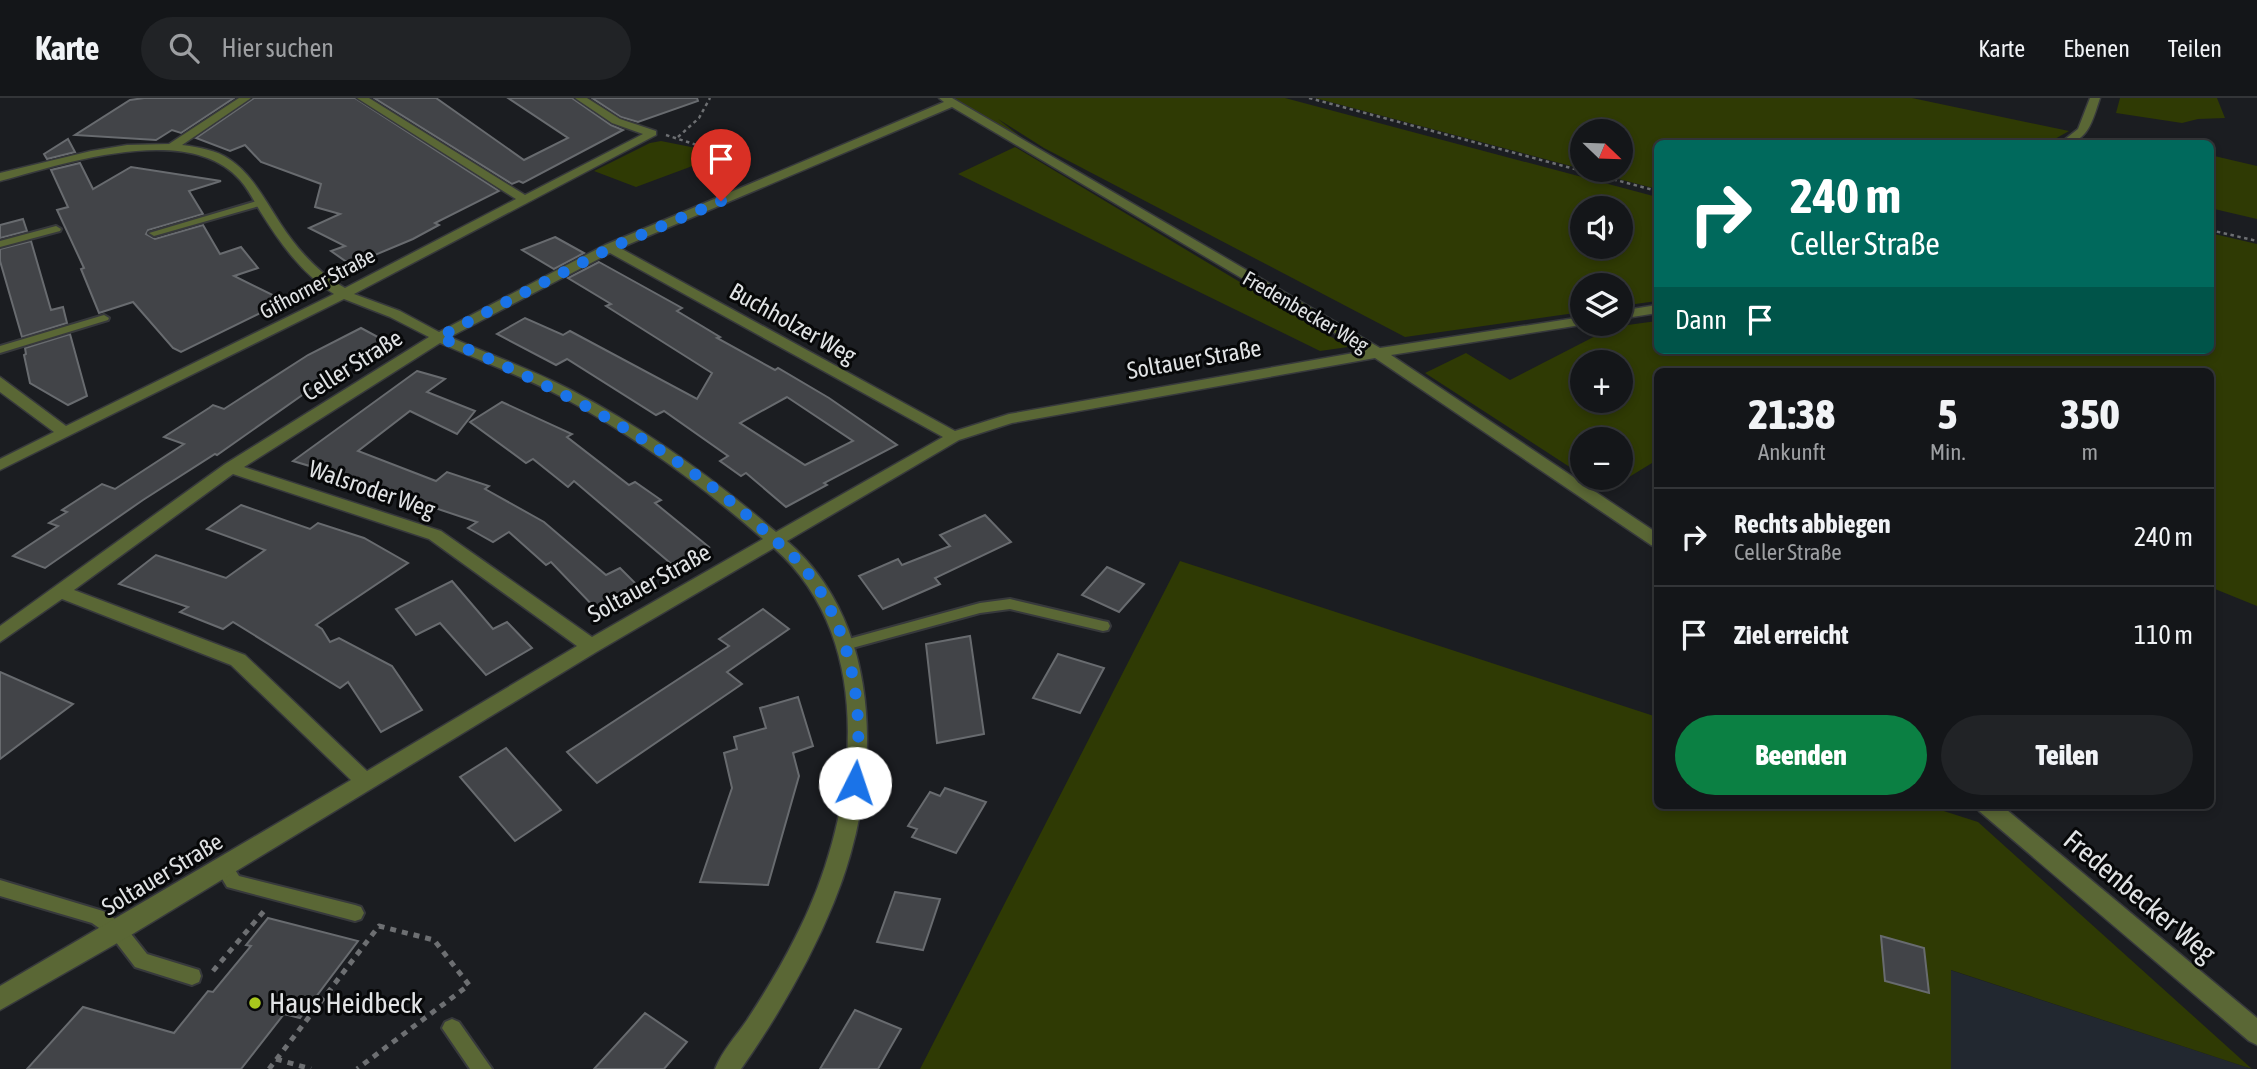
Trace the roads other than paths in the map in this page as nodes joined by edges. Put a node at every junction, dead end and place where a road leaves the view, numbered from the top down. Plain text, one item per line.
1 (246, 98) edge
2 (362, 98) edge
3 (580, 98) edge
4 (2095, 98) edge
5 (947, 101) edge
6 (2070, 140) edge
7 (171, 149) junction
8 (0, 177) edge
9 (525, 200) junction
10 (260, 203) junction
11 (56, 229) dead end
12 (154, 233) dead end
13 (0, 244) edge
14 (610, 248) junction
15 (344, 294) junction
16 (1654, 309) edge
17 (1633, 313) edge
18 (104, 318) dead end
19 (1570, 323) edge
20 (439, 337) junction
21 (0, 350) edge
22 (1378, 353) junction
23 (0, 381) edge
24 (65, 433) junction
25 (954, 438) junction
26 (0, 465) edge
27 (231, 468) junction
28 (1654, 539) edge
29 (776, 542) junction
30 (61, 592) junction
31 (1103, 626) dead end
32 (0, 635) edge
33 (845, 645) junction
34 (591, 646) junction
35 (366, 782) junction
36 (1991, 809) edge
37 (224, 867) junction
38 (0, 888) edge
39 (355, 913) dead end
40 (118, 931) junction
41 (192, 976) road end
42 (0, 999) edge
43 (452, 1028) dead end
44 (2257, 1033) edge
45 (482, 1069) edge
46 (727, 1069) edge

1 - 7 street
2 - 9 street
3 - 9 street, Gifhorner Straße
4 - 6 street
5 - 14 street, Celler Straße
5 - 22 street, Fredenbecker Weg
7 - 8 street
7 - 10 street
9 - 15 street, Gifhorner Straße
10 - 12 lane
10 - 15 street
11 - 13 lane
14 - 20 street, Celler Straße
14 - 25 street, Buchholzer Weg
15 - 20 street
15 - 24 street, Gifhorner Straße
16 - 17 street
18 - 21 lane
19 - 22 street, Soltauer Straße
20 - 27 street, Celler Straße
20 - 29 street
22 - 25 street, Soltauer Straße
22 - 28 street, Fredenbecker Weg
23 - 24 street
24 - 26 street, Gifhorner Straße
25 - 29 street, Soltauer Straße
27 - 30 street, Celler Straße
27 - 34 street, Walsroder Weg
29 - 33 street
29 - 34 street, Soltauer Straße
30 - 32 street, Celler Straße
30 - 35 street
31 - 33 lane
33 - 46 street
34 - 35 street, Soltauer Straße
35 - 37 street, Soltauer Straße
36 - 44 street, Fredenbecker Weg
37 - 39 lane
37 - 40 street, Soltauer Straße
38 - 40 lane
40 - 41 lane
40 - 42 street, Soltauer Straße
43 - 45 lane

